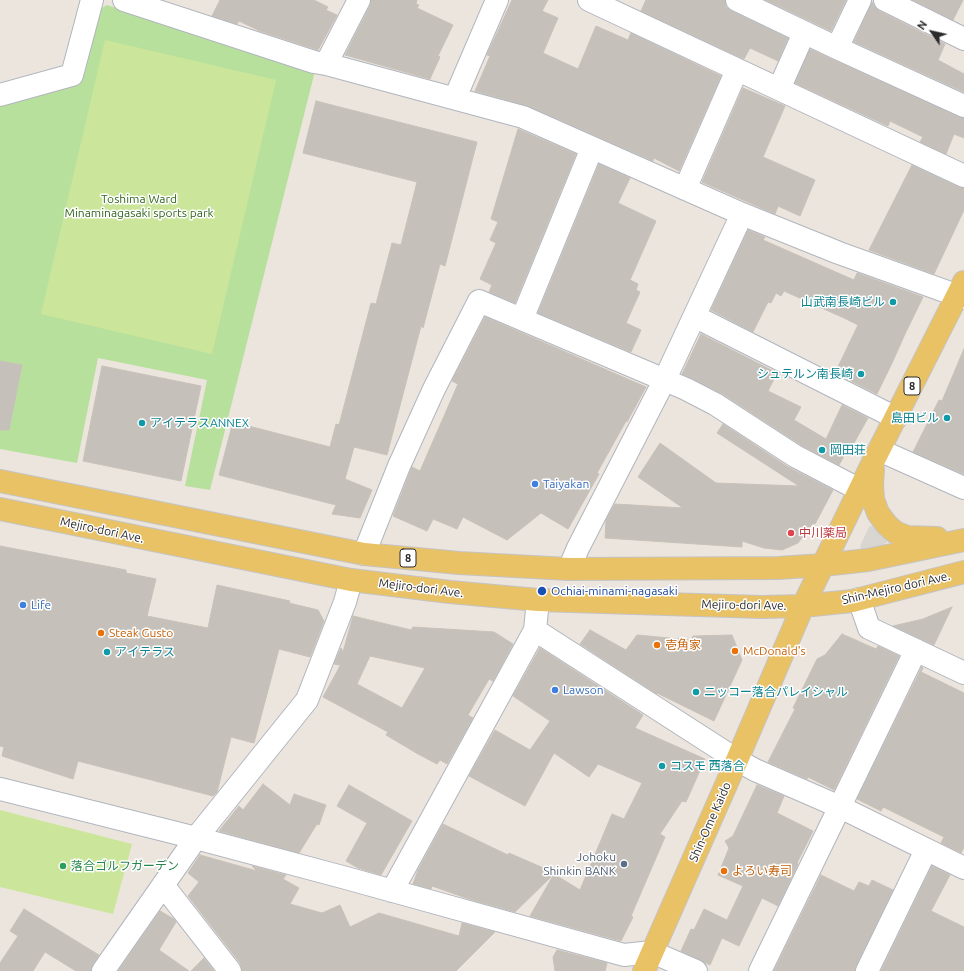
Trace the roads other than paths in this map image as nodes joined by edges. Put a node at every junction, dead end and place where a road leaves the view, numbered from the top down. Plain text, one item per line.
1 (92, 0) edge
2 (124, 0) edge
3 (359, 0) edge
4 (497, 0) edge
5 (589, 0) edge
6 (737, 0) edge
7 (860, 0) edge
8 (885, 0) edge
9 (776, 9) edge
10 (804, 33) junction
11 (964, 38) edge
12 (837, 48) junction
13 (326, 64) junction
14 (737, 70) junction
15 (778, 89) junction
16 (0, 95) edge
17 (455, 98) junction
18 (964, 106) edge
19 (592, 148) junction
20 (964, 176) edge
21 (685, 189) junction
22 (742, 214) junction
23 (962, 292) edge
24 (696, 317) junction
25 (522, 319) junction
26 (665, 379) junction
27 (896, 418) junction
28 (877, 454) junction
29 (0, 480) edge
30 (964, 488) edge
31 (860, 490) junction
32 (0, 509) edge
33 (964, 537) edge
34 (964, 540) edge
35 (364, 554) junction
36 (823, 565) junction
37 (568, 569) junction
38 (964, 572) edge
39 (351, 580) junction
40 (859, 599) junction
41 (538, 600) junction
42 (803, 606) junction
43 (535, 630) junction
44 (916, 650) junction
45 (964, 673) edge
46 (737, 760) junction
47 (0, 789) edge
48 (840, 807) junction
49 (196, 838) junction
50 (926, 850) junction
51 (964, 868) edge
52 (163, 885) junction
53 (392, 891) junction
54 (648, 962) edge
55 (103, 971) edge
56 (230, 971) edge
57 (696, 971) edge
58 (760, 971) edge
59 (867, 971) edge

1 - 16 street
2 - 13 street
3 - 13 street
4 - 17 street
5 - 14 street
6 - 9 street
7 - 12 street
8 - 11 street
9 - 10 street
10 - 12 street
10 - 15 street
12 - 18 street
13 - 17 street
14 - 15 street
14 - 21 street
15 - 20 street
17 - 19 street
19 - 21 street
19 - 25 street
21 - 22 street
22 - 23 street
22 - 24 street
23 - 27 main road, Mejiro-dori Ave. / 8
24 - 26 street
24 - 27 street
25 - 26 street
25 - 35 street
26 - 31 street
26 - 37 street
27 - 28 main road, Mejiro-dori Ave. / 8
28 - 30 street
28 - 31 main road, Mejiro-dori Ave. / 8
28 - 33 main road, 8
29 - 35 main road, 8
31 - 36 main road, Mejiro-dori Ave. / 8
32 - 39 main road, Mejiro-dori Ave.
34 - 36 main road, 8
35 - 37 main road, 8
36 - 37 main road, 8
36 - 42 main road, Mejiro-dori Ave. / 8
38 - 40 main road, Shin-Mejiro dori Ave.
39 - 41 main road, Mejiro-dori Ave.
39 - 49 street
40 - 42 main road, Shin-Mejiro dori Ave.
40 - 44 street
41 - 42 main road, Mejiro-dori Ave.
41 - 43 street
42 - 46 main road, Shin-Ome Kaido
43 - 46 street
43 - 53 street
44 - 45 street
44 - 48 street
46 - 48 street
46 - 54 main road, Shin-Ome Kaido
47 - 49 street
48 - 50 street
48 - 58 street
49 - 52 street
49 - 53 street
50 - 51 street
50 - 59 street
52 - 55 street
52 - 56 street
53 - 54 street
54 - 57 street

